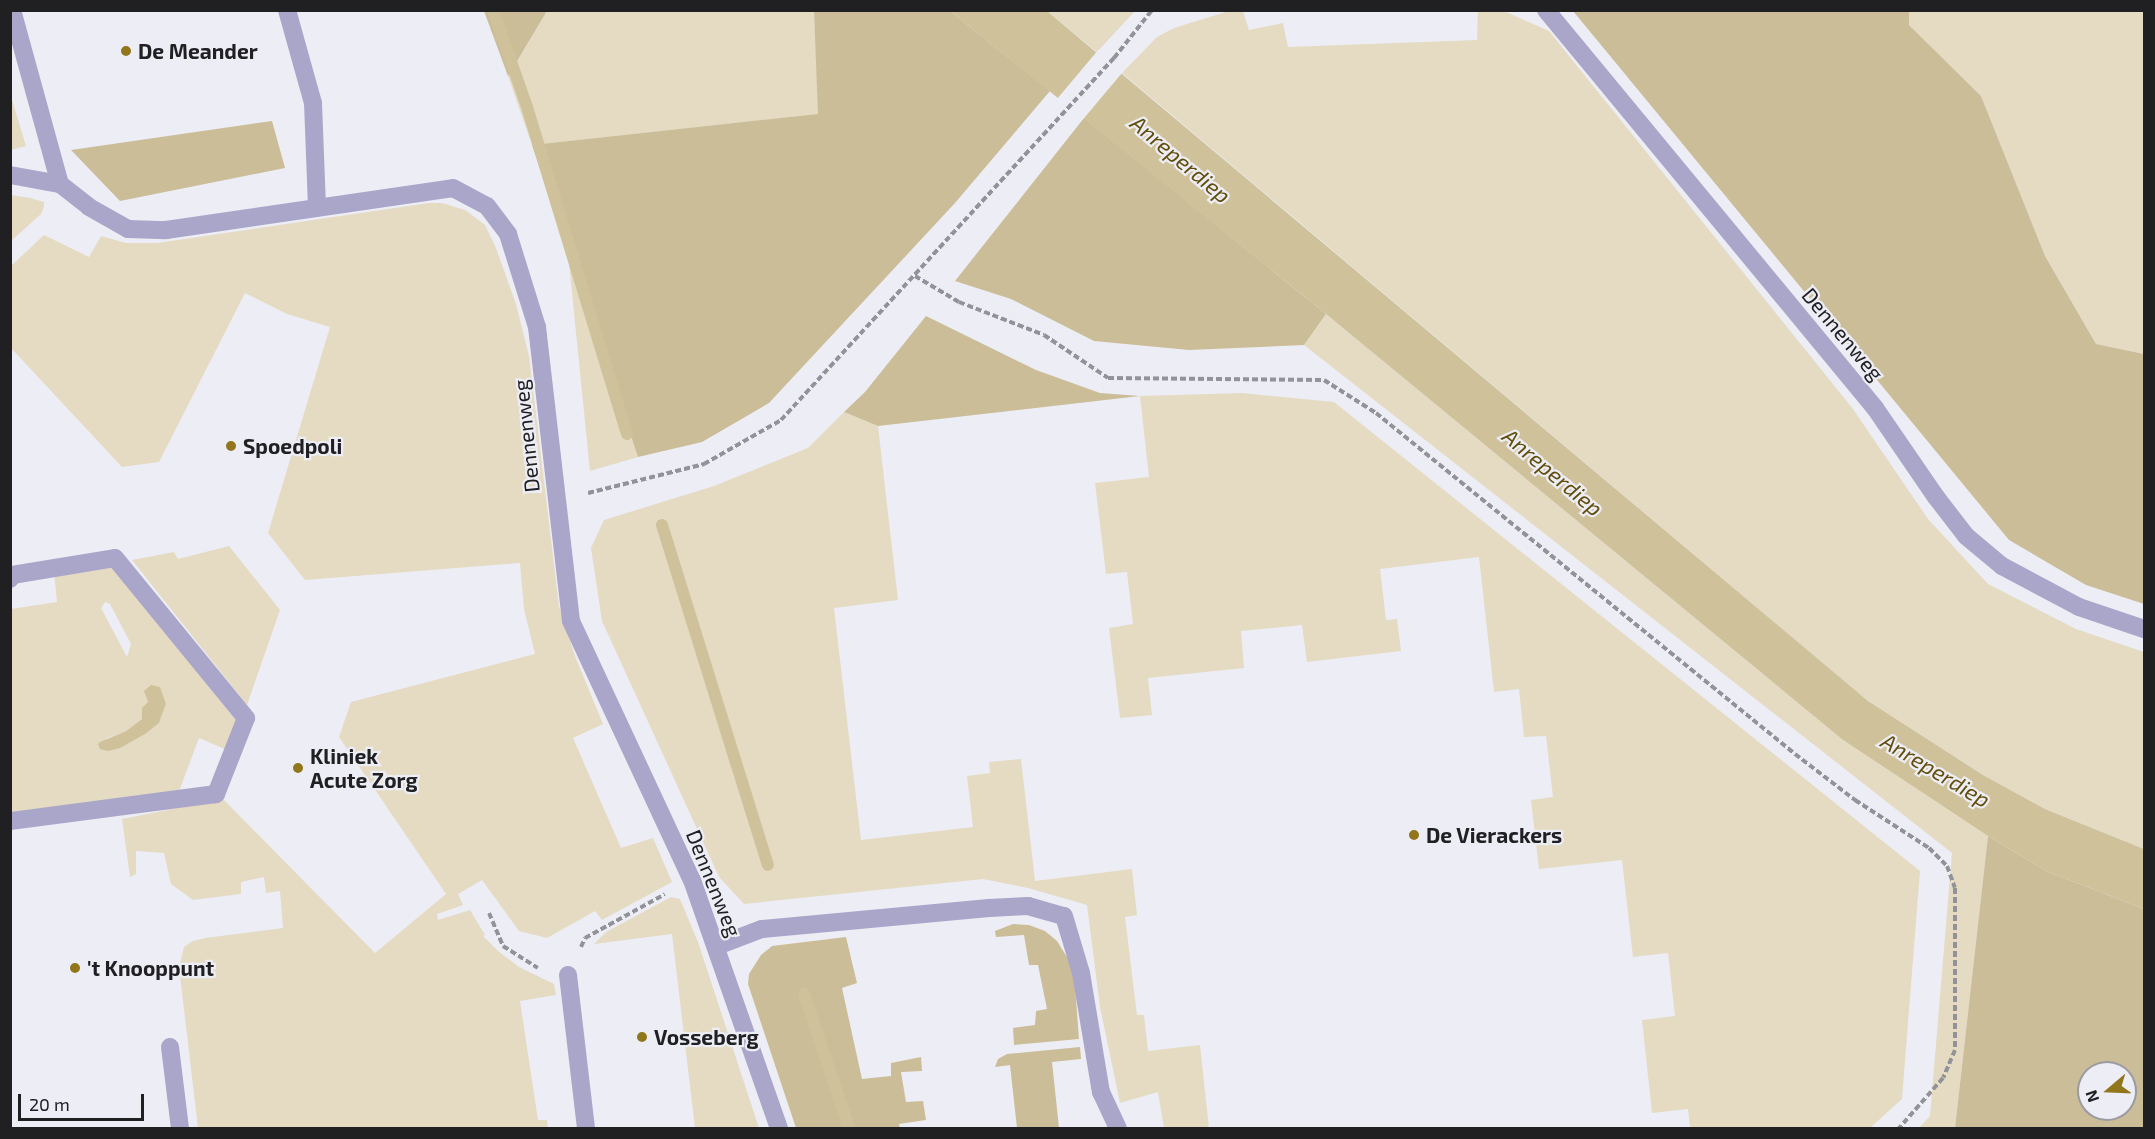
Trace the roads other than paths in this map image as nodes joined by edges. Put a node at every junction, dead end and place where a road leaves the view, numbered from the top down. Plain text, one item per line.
1 (12, 10) edge
2 (287, 10) edge
3 (1546, 10) edge
4 (10, 175) edge
5 (60, 184) junction
6 (317, 207) junction
7 (10, 579) edge
8 (2145, 629) edge
9 (10, 821) edge
10 (717, 946) junction
11 (568, 975) road end
12 (170, 1047) dead end
13 (180, 1128) edge
14 (586, 1128) edge
15 (779, 1128) edge
16 (1118, 1128) edge

1 - 5 street
2 - 6 street
3 - 8 street, Dennenweg
4 - 5 street, Dennenweg
5 - 6 street, Dennenweg
6 - 10 street, Dennenweg
7 - 9 street
10 - 15 street, Dennenweg
10 - 16 street
11 - 14 street
12 - 13 street

